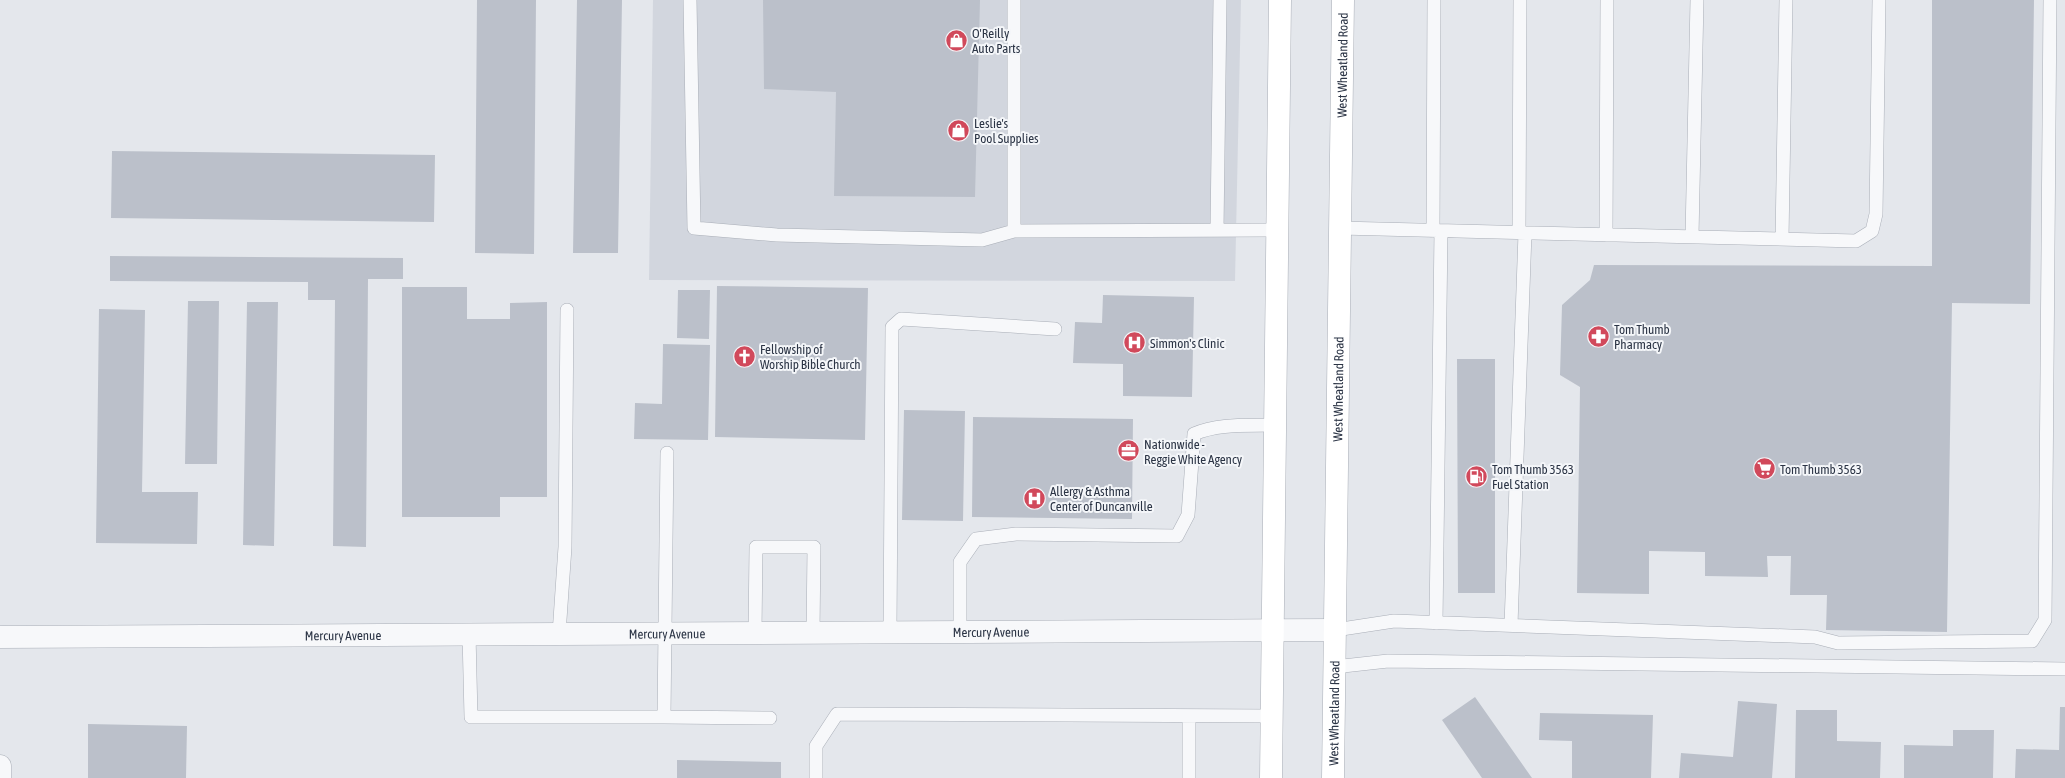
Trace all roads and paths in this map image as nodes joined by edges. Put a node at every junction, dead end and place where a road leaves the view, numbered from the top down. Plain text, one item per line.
1 (690, 0) edge
2 (1014, 0) edge
3 (1220, 0) edge
4 (1280, 0) edge
5 (1343, 0) edge
6 (1434, 0) edge
7 (1520, 0) edge
8 (1607, 0) edge
9 (1697, 0) edge
10 (1786, 0) edge
11 (1879, 0) edge
12 (2050, 0) edge
13 (1340, 228) junction
14 (1217, 229) junction
15 (1278, 230) junction
16 (1014, 231) junction
17 (1437, 231) junction
18 (1522, 233) junction
19 (1606, 234) junction
20 (1692, 236) junction
21 (1782, 239) junction
22 (567, 310) dead end
23 (1055, 329) dead end
24 (1275, 425) junction
25 (667, 452) dead end
26 (1436, 623) junction
27 (1511, 625) junction
28 (1273, 630) junction
29 (1335, 630) junction
30 (890, 632) junction
31 (960, 632) junction
32 (666, 633) junction
33 (755, 633) junction
34 (813, 633) junction
35 (469, 634) junction
36 (559, 634) junction
37 (0, 637) edge
38 (1334, 667) junction
39 (2065, 669) edge
40 (1189, 716) junction
41 (1271, 716) junction
42 (664, 717) junction
43 (770, 718) dead end
44 (0, 766) edge
45 (0, 778) edge
46 (816, 778) edge
47 (1189, 778) edge
48 (1271, 778) edge
49 (1333, 778) edge

1 - 16 lane
2 - 16 lane
3 - 14 lane
4 - 15 main road
5 - 13 main road, West Wheatland Road
6 - 17 lane
7 - 18 lane
8 - 19 lane
9 - 20 lane
10 - 21 lane
11 - 21 lane
12 - 27 lane
13 - 17 lane
13 - 29 main road, West Wheatland Road
14 - 15 lane
14 - 16 lane
15 - 24 main road
17 - 18 lane
17 - 26 lane
18 - 19 lane
18 - 27 lane
19 - 20 lane
20 - 21 lane
22 - 36 lane
23 - 30 lane
24 - 28 main road
24 - 31 lane
25 - 32 lane
26 - 27 lane
26 - 29 lane
28 - 29 street, Mercury Avenue
28 - 31 street, Mercury Avenue
28 - 41 main road
29 - 38 main road, West Wheatland Road
30 - 31 street, Mercury Avenue
30 - 34 street, Mercury Avenue
32 - 33 street, Mercury Avenue
32 - 36 street, Mercury Avenue
32 - 42 lane
33 - 34 street, Mercury Avenue
33 - 34 lane
35 - 36 street, Mercury Avenue
35 - 37 street, Mercury Avenue
35 - 42 lane
38 - 39 lane
38 - 49 main road, West Wheatland Road
40 - 41 lane
40 - 46 lane
40 - 47 lane
41 - 48 main road
42 - 43 lane
44 - 45 street

